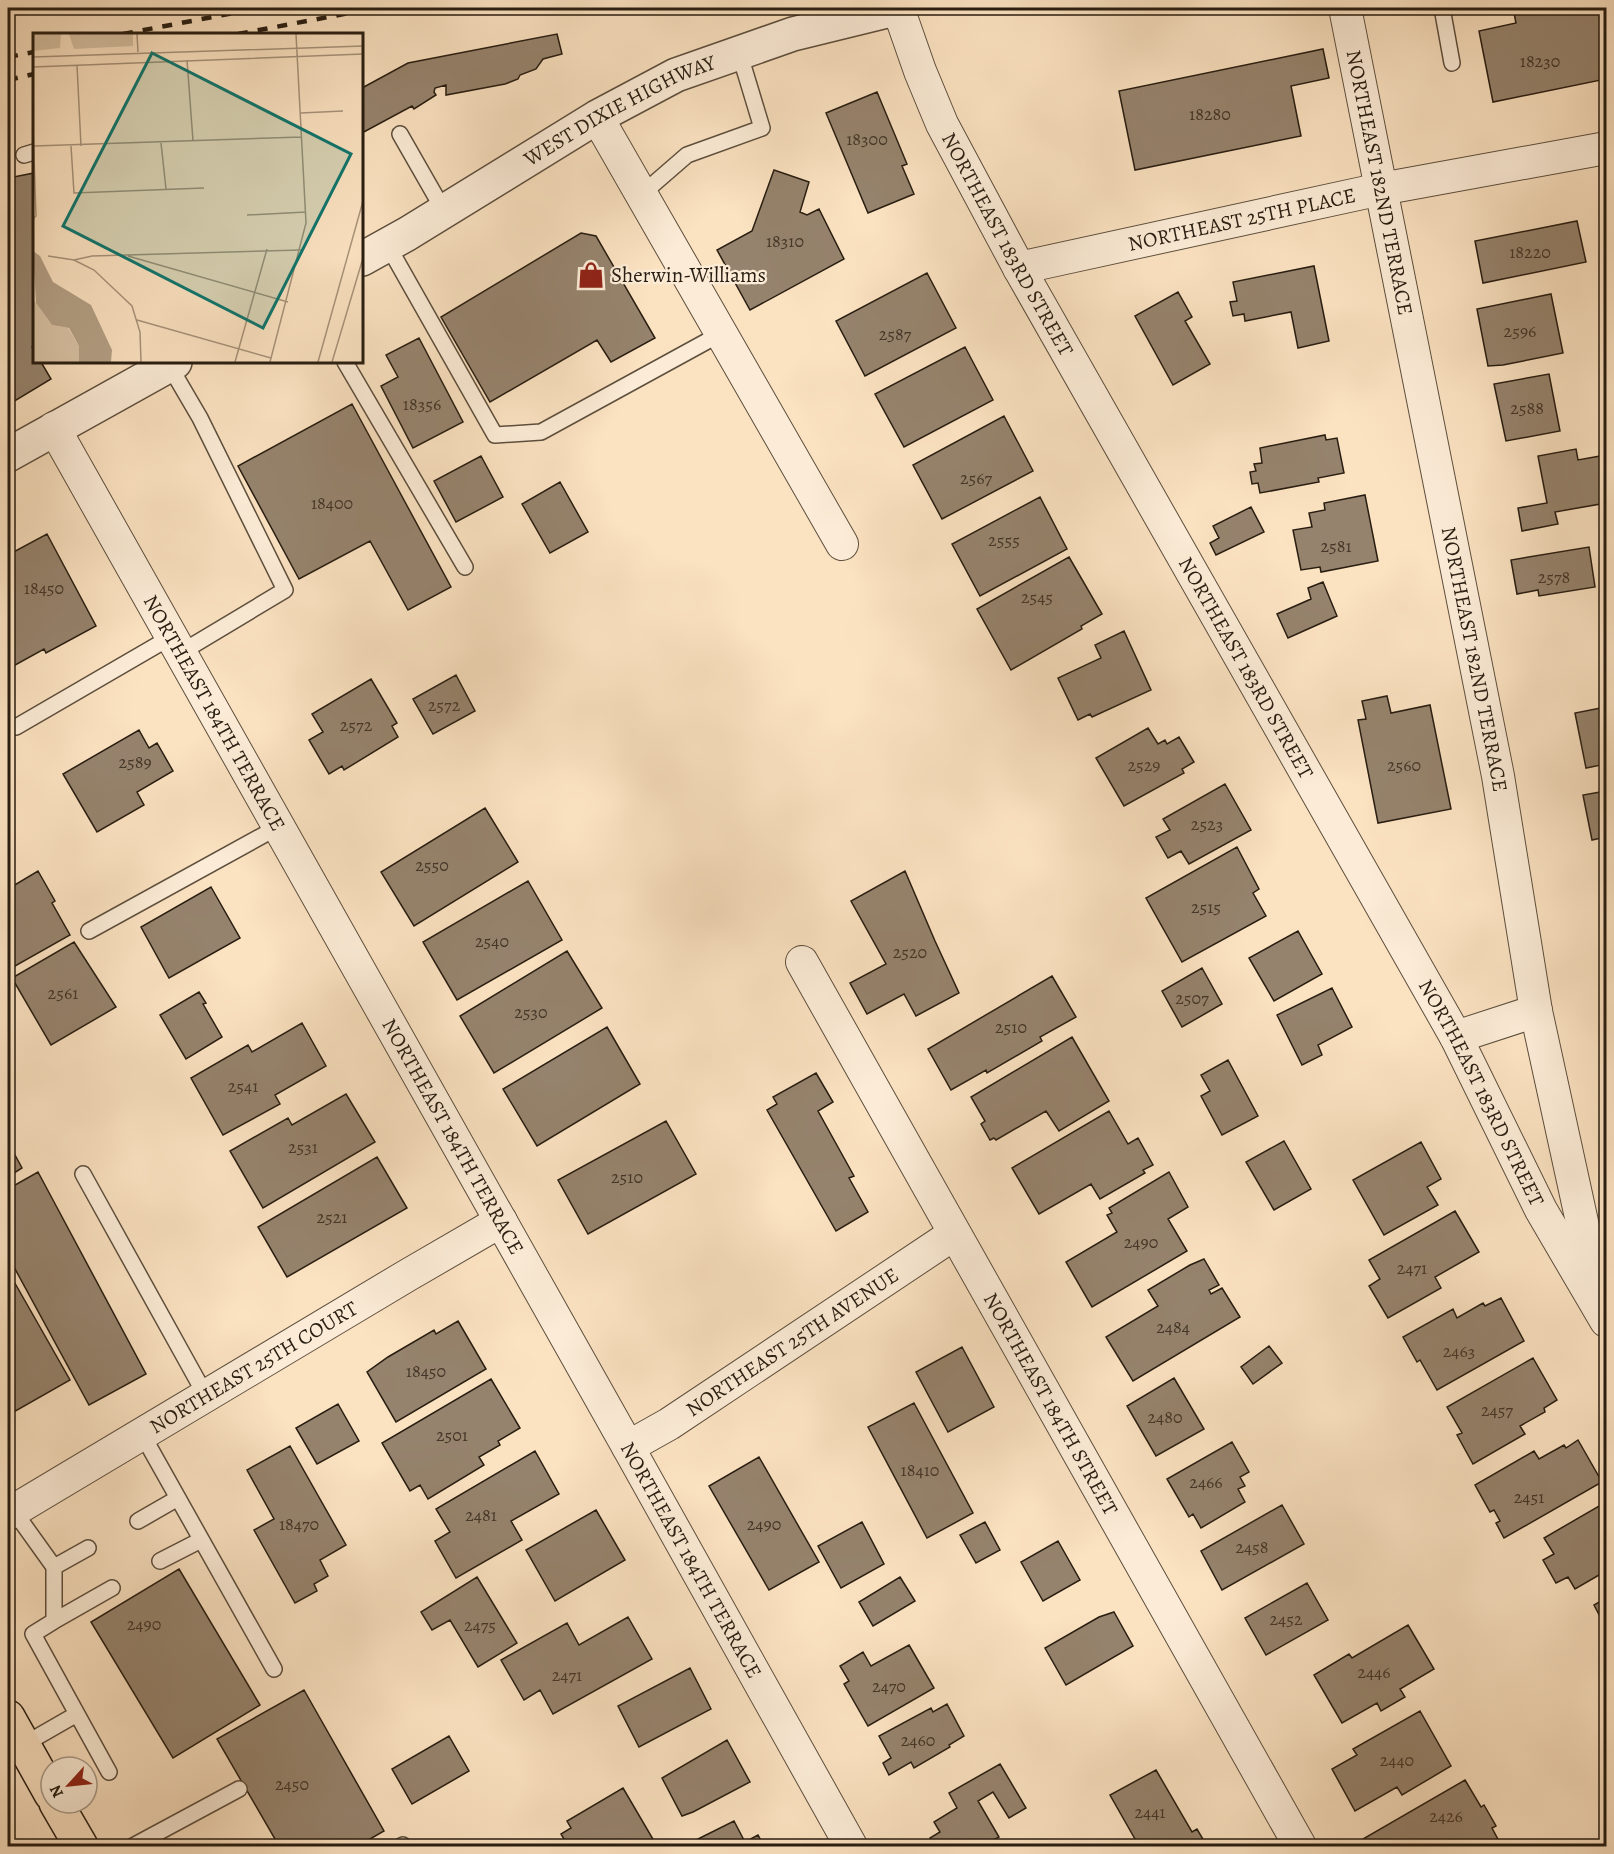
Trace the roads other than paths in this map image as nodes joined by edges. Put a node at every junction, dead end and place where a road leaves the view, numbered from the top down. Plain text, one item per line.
1 (898, 8) edge
2 (1345, 8) edge
3 (1442, 8) edge
4 (739, 52) junction
5 (1452, 63) dead end
6 (597, 117) junction
7 (400, 134) dead end
8 (1606, 148) edge
9 (1381, 189) junction
10 (642, 194) junction
11 (444, 211) junction
12 (374, 252) edge
13 (1019, 268) junction
14 (722, 333) junction
15 (172, 363) edge
16 (346, 363) edge
17 (54, 428) junction
18 (8, 455) edge
19 (843, 544) dead end
20 (465, 567) dead end
21 (176, 645) junction
22 (16, 727) dead end
23 (278, 827) junction
24 (89, 932) dead end
25 (802, 962) dead end
26 (1536, 1011) junction
27 (1456, 1037) junction
28 (83, 1174) dead end
29 (1577, 1198) junction
30 (1541, 1210) junction
31 (501, 1221) junction
32 (954, 1234) junction
33 (1604, 1317) edge
34 (206, 1396) junction
35 (142, 1434) junction
36 (628, 1447) junction
37 (178, 1498) junction
38 (9, 1508) edge
39 (138, 1521) dead end
40 (201, 1540) junction
41 (88, 1548) dead end
42 (160, 1561) dead end
43 (54, 1567) junction
44 (112, 1588) dead end
45 (54, 1621) junction
46 (274, 1669) dead end
47 (77, 1714) junction
48 (15, 1731) edge
49 (109, 1772) dead end
50 (39, 1773) edge
51 (239, 1789) dead end
52 (63, 1815) edge
53 (81, 1846) edge
54 (133, 1846) edge
55 (851, 1846) edge
56 (1299, 1846) edge

1 - 4 street, WEST DIXIE HIGHWAY
1 - 13 street, NORTHEAST 183RD STREET
2 - 9 street, NORTHEAST 182ND TERRACE
3 - 5 lane
4 - 6 street, WEST DIXIE HIGHWAY
4 - 10 lane
6 - 10 street
6 - 11 street, WEST DIXIE HIGHWAY
7 - 11 lane
8 - 9 street, NORTHEAST 25TH PLACE
9 - 13 street, NORTHEAST 25TH PLACE
9 - 26 street, NORTHEAST 182ND TERRACE
10 - 14 street
11 - 12 street, WEST DIXIE HIGHWAY
12 - 14 lane
13 - 27 street, NORTHEAST 183RD STREET
14 - 19 street
15 - 17 street
15 - 21 lane
16 - 20 lane
17 - 18 street
17 - 21 street, NORTHEAST 184TH TERRACE
21 - 22 lane
21 - 23 street, NORTHEAST 184TH TERRACE
23 - 24 lane
23 - 31 street, NORTHEAST 184TH TERRACE
25 - 32 street, NORTHEAST 184TH STREET
26 - 27 street
26 - 29 street, NORTHEAST 182ND TERRACE
27 - 30 street, NORTHEAST 183RD STREET
28 - 34 lane
29 - 30 street
29 - 33 street, NORTHEAST 182ND TERRACE
30 - 33 street, NORTHEAST 183RD STREET
31 - 34 street, NORTHEAST 25TH COURT
31 - 36 street, NORTHEAST 184TH TERRACE
32 - 36 street, NORTHEAST 25TH AVENUE
32 - 56 street, NORTHEAST 184TH STREET
34 - 35 street, NORTHEAST 25TH COURT
35 - 37 lane
35 - 38 street, NORTHEAST 25TH COURT
36 - 55 street, NORTHEAST 184TH TERRACE
37 - 39 lane
37 - 40 lane
38 - 43 lane
40 - 42 lane
40 - 46 lane
41 - 43 lane
43 - 45 lane
44 - 45 lane
45 - 47 lane
47 - 48 lane
47 - 49 lane
48 - 50 main road
51 - 54 lane
52 - 53 main road

